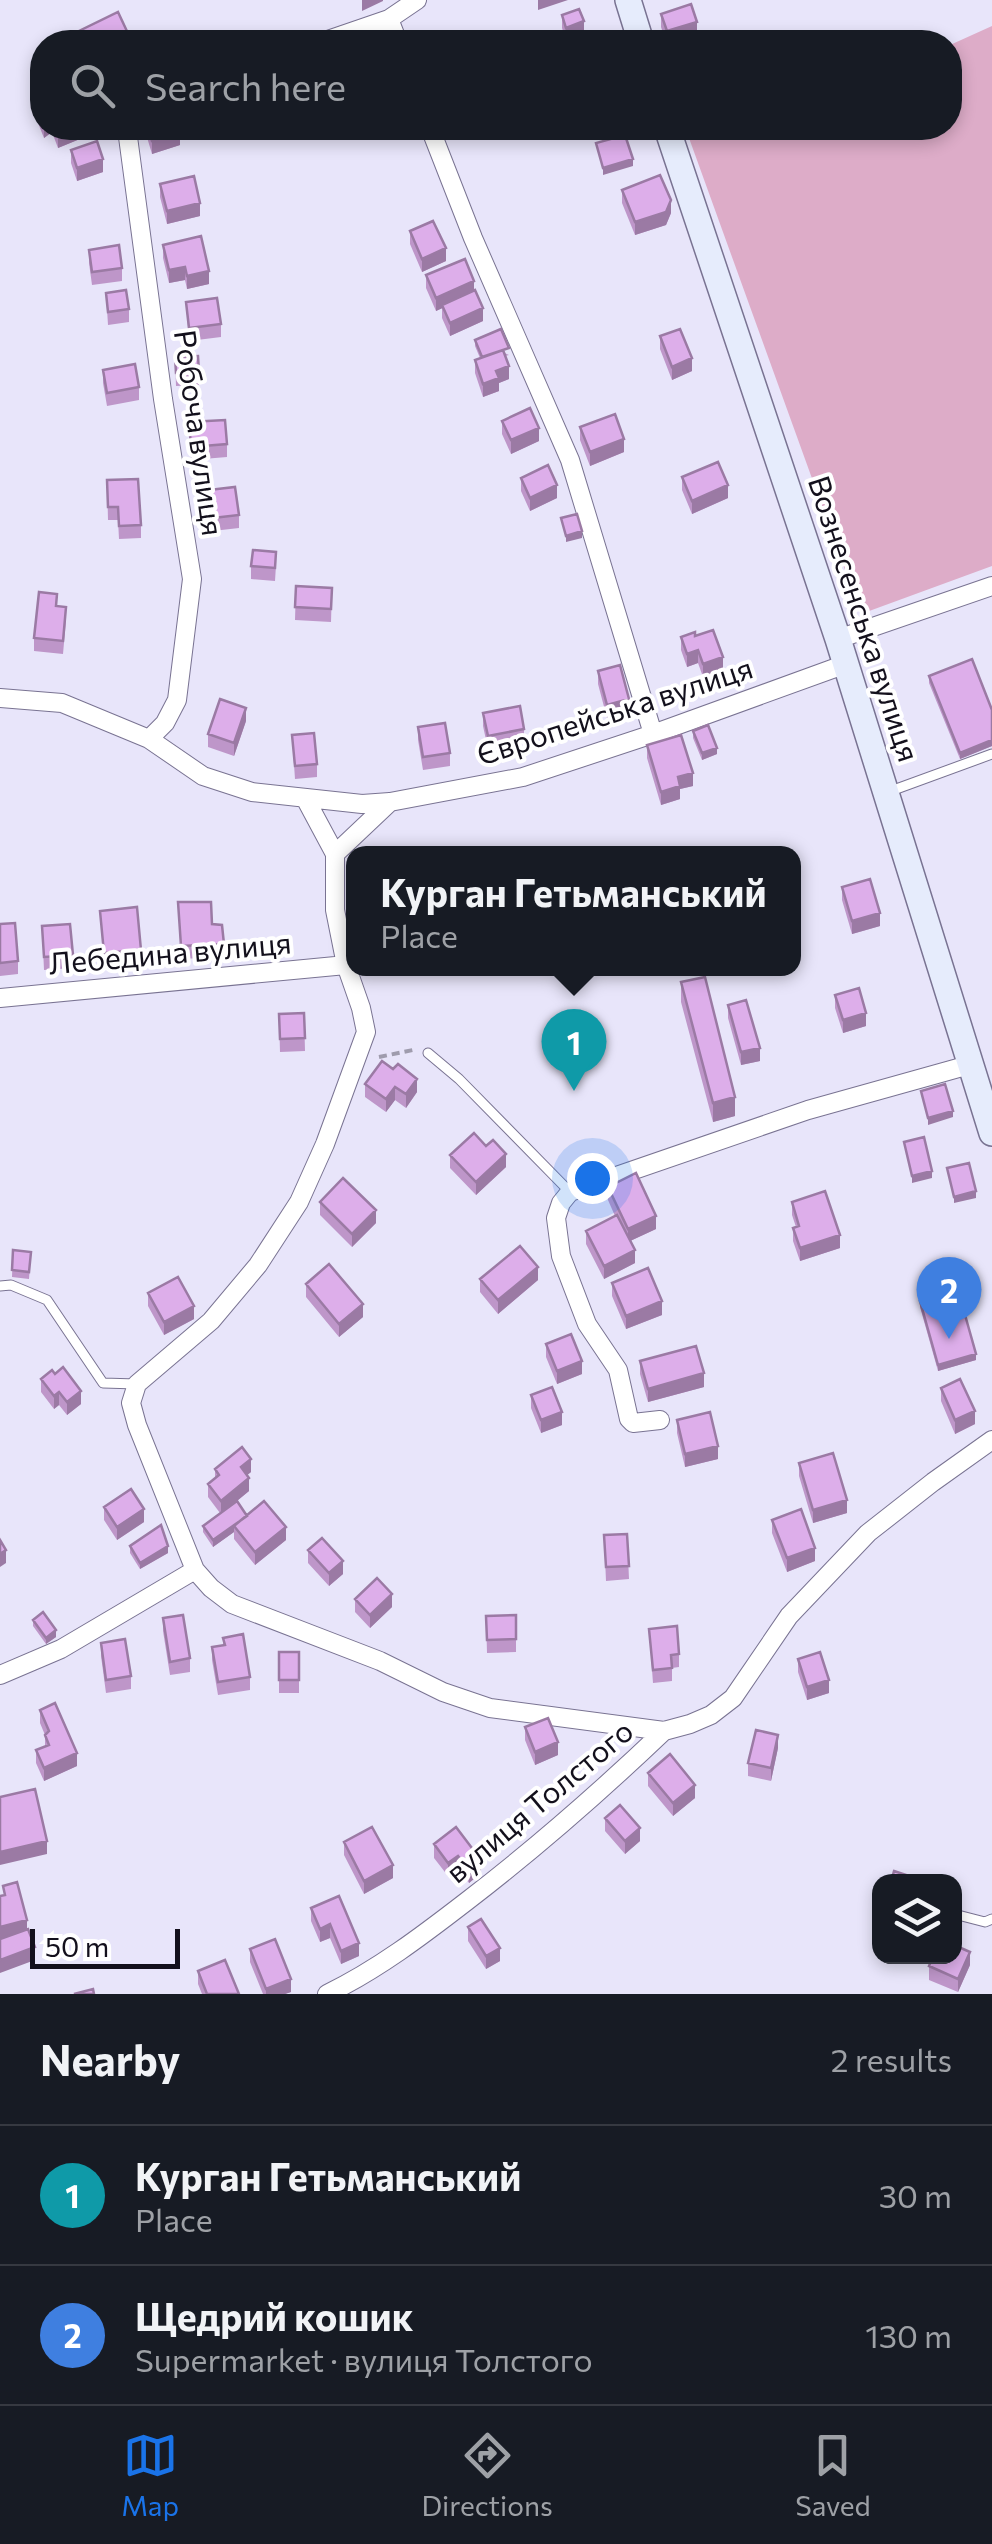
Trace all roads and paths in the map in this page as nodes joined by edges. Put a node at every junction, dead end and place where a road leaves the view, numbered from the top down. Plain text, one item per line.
1 (418, 0) edge
2 (628, 0) edge
3 (389, 19) junction
4 (357, 30) edge
5 (393, 30) edge
6 (637, 30) edge
7 (128, 140) edge
8 (435, 140) edge
9 (671, 140) edge
10 (992, 586) edge
11 (838, 639) junction
12 (846, 664) junction
13 (0, 698) edge
14 (653, 734) junction
15 (150, 739) junction
16 (992, 754) edge
17 (885, 793) junction
18 (305, 798) junction
19 (390, 802) junction
20 (335, 854) junction
21 (346, 965) joint
22 (350, 976) edge
23 (0, 998) edge
24 (428, 1053) joint
25 (359, 1055) junction
26 (969, 1066) junction
27 (992, 1132) edge
28 (570, 1192) junction
29 (0, 1286) edge
30 (137, 1384) junction
31 (660, 1420) dead end
32 (992, 1440) edge
33 (195, 1570) junction
34 (0, 1676) edge
35 (664, 1732) junction
36 (962, 1916) edge
37 (992, 1919) edge
38 (327, 1994) edge

1 - 3 street
2 - 6 main road
3 - 4 street
3 - 5 street
7 - 15 street, Робоча вулиця
8 - 14 street
9 - 11 main road, Вознесенська вулиця
10 - 11 street
11 - 12 main road, Вознесенська вулиця
12 - 14 street, Європейська вулиця
12 - 17 main road, Вознесенська вулиця
13 - 15 street, Європейська вулиця
14 - 19 street, Європейська вулиця
15 - 18 street, Європейська вулиця
16 - 17 lane
17 - 26 main road, Вознесенська вулиця
18 - 19 street, Європейська вулиця
18 - 20 street
19 - 20 street
20 - 21 street
21 - 23 street, Лебедина вулиця
22 - 25 street
24 - 25 path
24 - 28 lane
25 - 30 street
26 - 27 main road, Вознесенська вулиця
26 - 28 street
28 - 31 street
29 - 30 lane
30 - 33 street
32 - 35 street, вулиця Толстого
33 - 34 street
33 - 35 street
35 - 38 street, вулиця Толстого
36 - 37 lane

